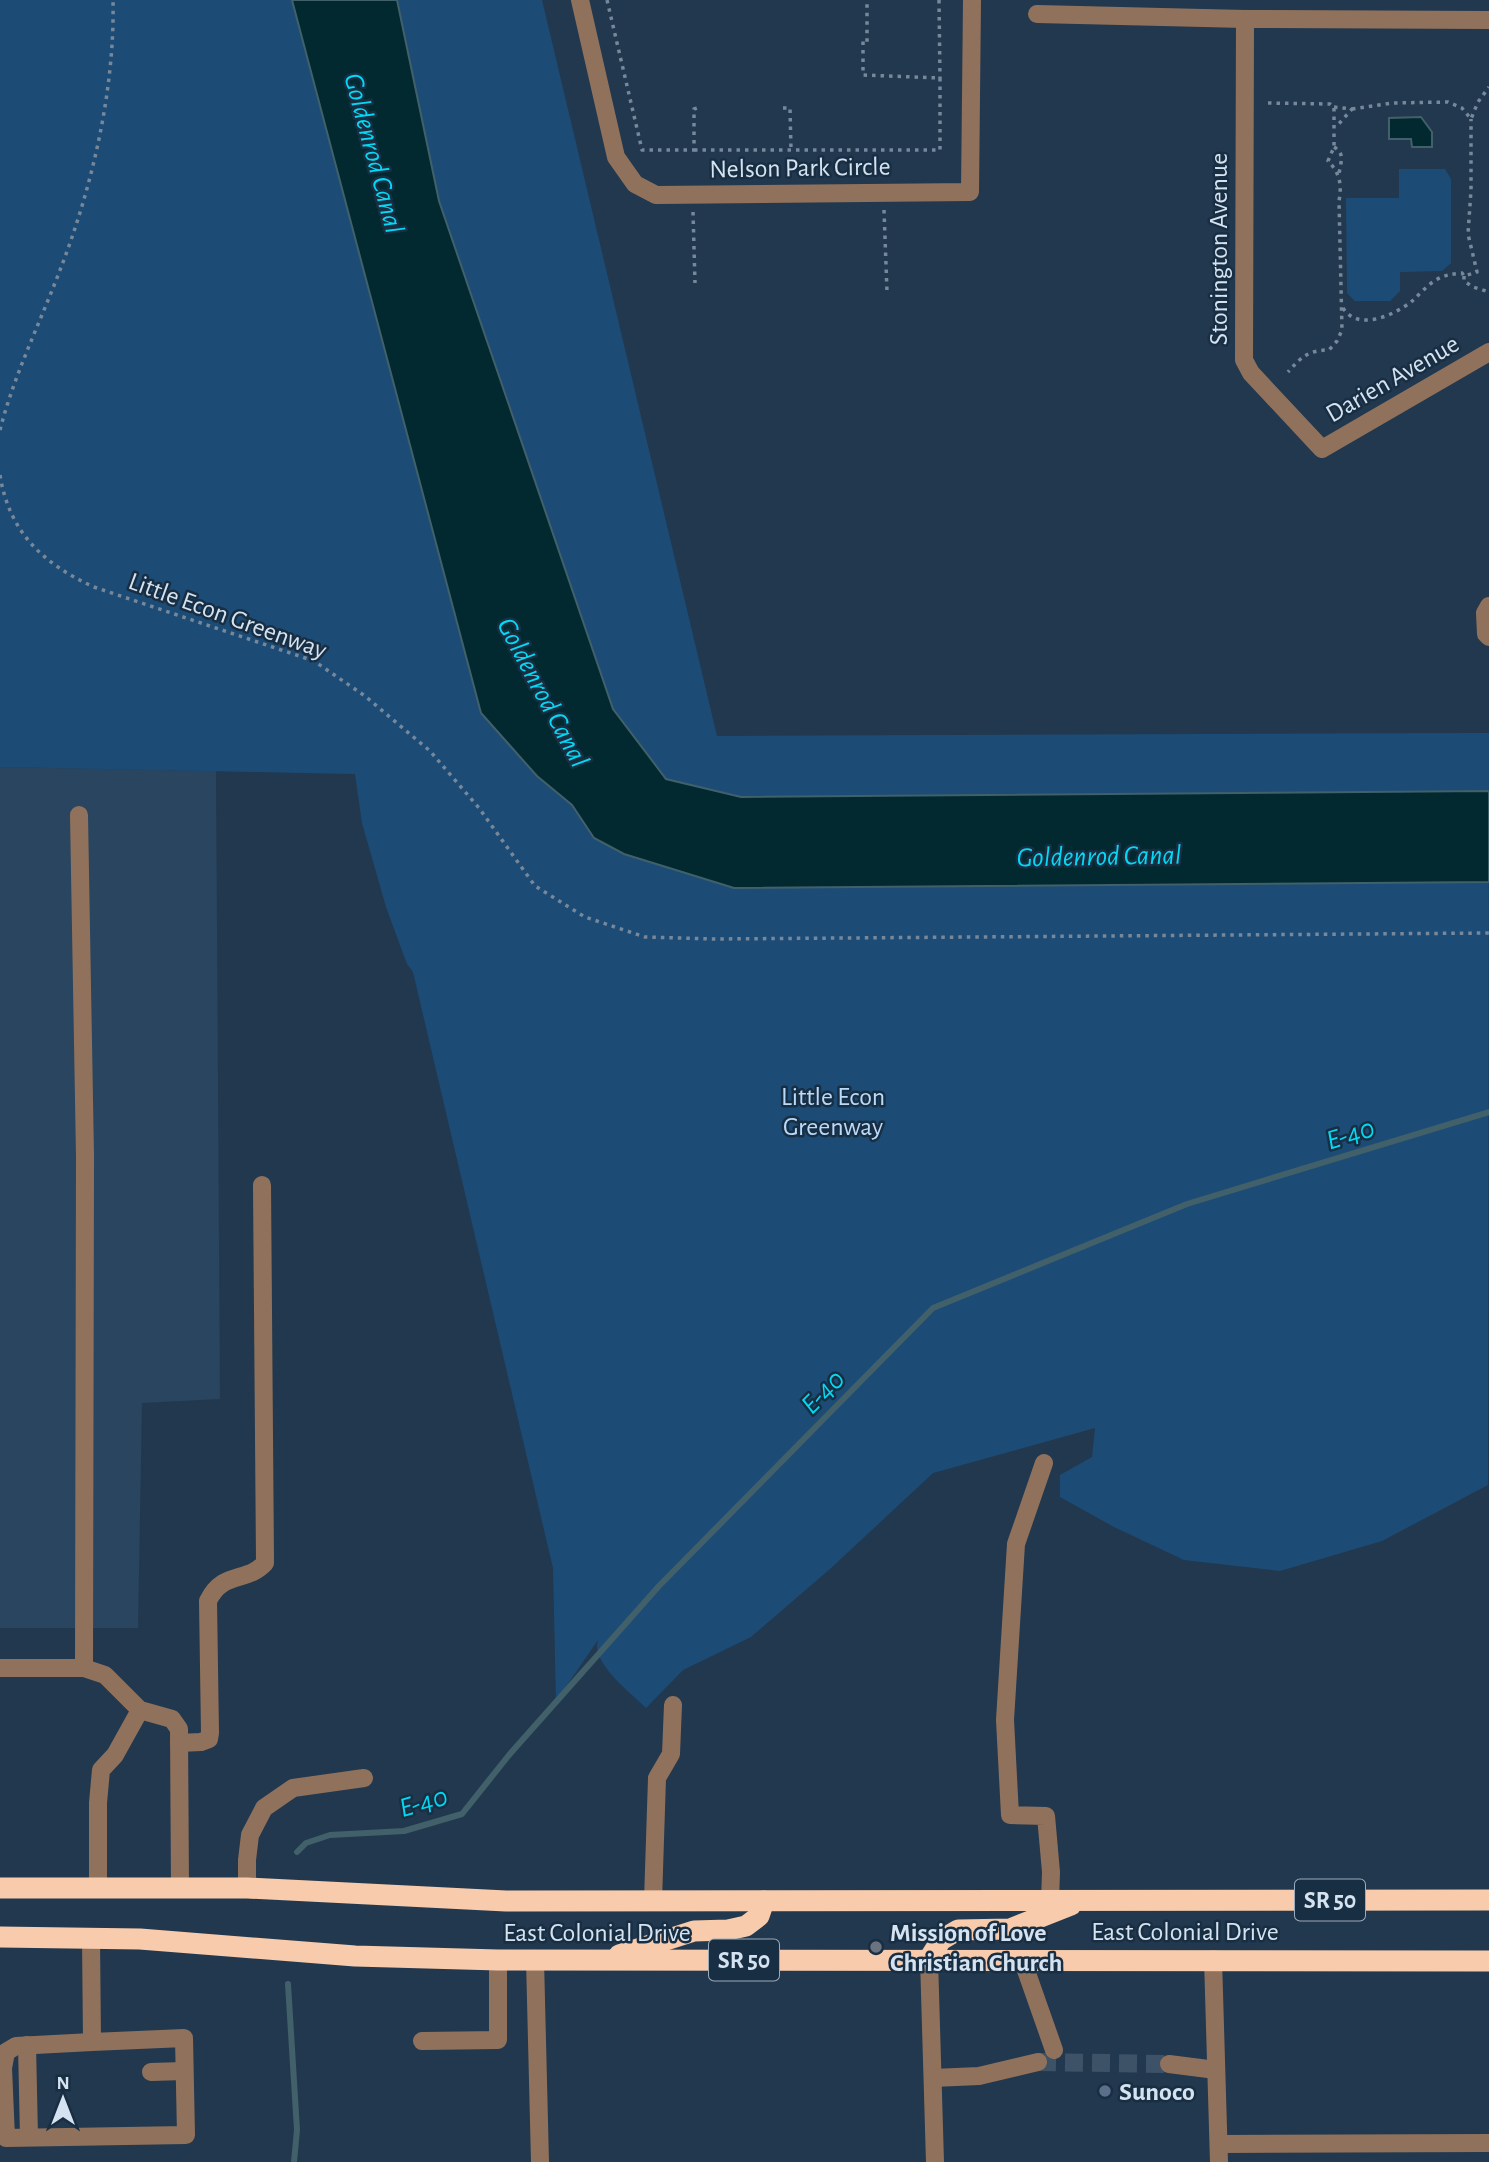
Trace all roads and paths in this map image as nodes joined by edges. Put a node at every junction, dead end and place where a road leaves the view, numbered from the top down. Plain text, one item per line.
1 (113, 0) edge
2 (580, 0) edge
3 (607, 0) edge
4 (867, 0) edge
5 (939, 0) edge
6 (972, 0) edge
7 (1037, 14) dead end
8 (1245, 19) junction
9 (1489, 20) edge
10 (940, 78) junction
11 (1489, 87) edge
12 (1268, 103) dead end
13 (1334, 107) junction
14 (697, 108) dead end
15 (783, 108) dead end
16 (1352, 109) junction
17 (1471, 119) junction
18 (1335, 132) junction
19 (1334, 147) junction
20 (694, 150) junction
21 (791, 150) junction
22 (1339, 175) junction
23 (693, 209) dead end
24 (884, 210) dead end
25 (1464, 276) junction
26 (695, 283) dead end
27 (887, 292) dead end
28 (1489, 292) edge
29 (1341, 305) junction
30 (1489, 352) edge
31 (1288, 372) dead end
32 (0, 430) edge
33 (1322, 449) joint
34 (0, 475) edge
35 (1489, 606) edge
36 (1489, 637) edge
37 (79, 815) dead end
38 (1489, 933) edge
39 (262, 1185) dead end
40 (1044, 1463) dead end
41 (0, 1668) edge
42 (84, 1668) junction
43 (673, 1705) dead end
44 (140, 1710) junction
45 (179, 1743) junction
46 (364, 1778) dead end
47 (0, 1888) edge
48 (98, 1888) junction
49 (180, 1888) junction
50 (247, 1888) junction
51 (764, 1900) junction
52 (1050, 1900) junction
53 (1083, 1900) junction
54 (1489, 1900) edge
55 (653, 1901) junction
56 (0, 1937) edge
57 (91, 1938) junction
58 (929, 1959) junction
59 (1022, 1959) junction
60 (1213, 1959) junction
61 (498, 1960) junction
62 (535, 1960) junction
63 (600, 1961) junction
64 (1489, 1961) edge
65 (422, 2041) dead end
66 (92, 2042) junction
67 (27, 2045) junction
68 (1055, 2050) dead end
69 (1038, 2062) tunnel mouth
70 (1169, 2064) tunnel mouth
71 (1216, 2070) junction
72 (184, 2071) junction
73 (151, 2072) dead end
74 (933, 2078) junction
75 (2, 2092) edge
76 (29, 2137) junction
77 (1489, 2143) edge
78 (1219, 2144) junction
79 (540, 2162) edge
80 (935, 2162) edge
81 (1219, 2162) edge

1 - 32 path
2 - 6 street, Nelson Park Circle
3 - 20 path
4 - 10 path
5 - 10 path
7 - 8 street
8 - 9 street
8 - 33 street, Stonington Avenue
10 - 21 path
11 - 17 path
12 - 13 path
13 - 16 path
13 - 18 path
14 - 20 path
15 - 21 path
16 - 17 path
16 - 18 path
17 - 25 path
18 - 19 path
19 - 22 path
19 - 22 path
20 - 21 path
22 - 29 path
23 - 26 path
24 - 27 path
25 - 28 path
25 - 29 path
29 - 31 path
30 - 33 street, Darien Avenue
34 - 38 path, Little Econ Greenway
35 - 36 street
37 - 42 street
39 - 45 street
40 - 52 street
41 - 42 street
42 - 44 street
43 - 55 street
44 - 45 street
44 - 48 street
45 - 49 street
46 - 50 street
47 - 48 highway, East Colonial Drive / SR 50
48 - 49 highway, East Colonial Drive / SR 50
49 - 50 highway, East Colonial Drive / SR 50
50 - 55 highway, East Colonial Drive / SR 50
51 - 52 highway, East Colonial Drive / SR 50
51 - 55 highway, East Colonial Drive / SR 50
51 - 63 highway
52 - 53 highway, East Colonial Drive / SR 50
53 - 54 highway, East Colonial Drive / SR 50
53 - 58 highway
56 - 57 highway, East Colonial Drive / SR 50
57 - 61 highway, East Colonial Drive / SR 50
57 - 66 street
58 - 59 highway, East Colonial Drive / SR 50
58 - 63 highway, East Colonial Drive / SR 50
58 - 74 street
59 - 60 highway, East Colonial Drive / SR 50
59 - 68 street
60 - 64 highway, East Colonial Drive / SR 50
60 - 71 street
61 - 62 highway, East Colonial Drive / SR 50
61 - 65 street
62 - 63 highway, East Colonial Drive / SR 50
62 - 79 street
66 - 67 street
66 - 72 street
67 - 75 street
67 - 76 street
69 - 74 street
70 - 71 street
71 - 78 street
72 - 73 street
72 - 76 street
74 - 80 street
75 - 76 street
77 - 78 street
78 - 81 street

